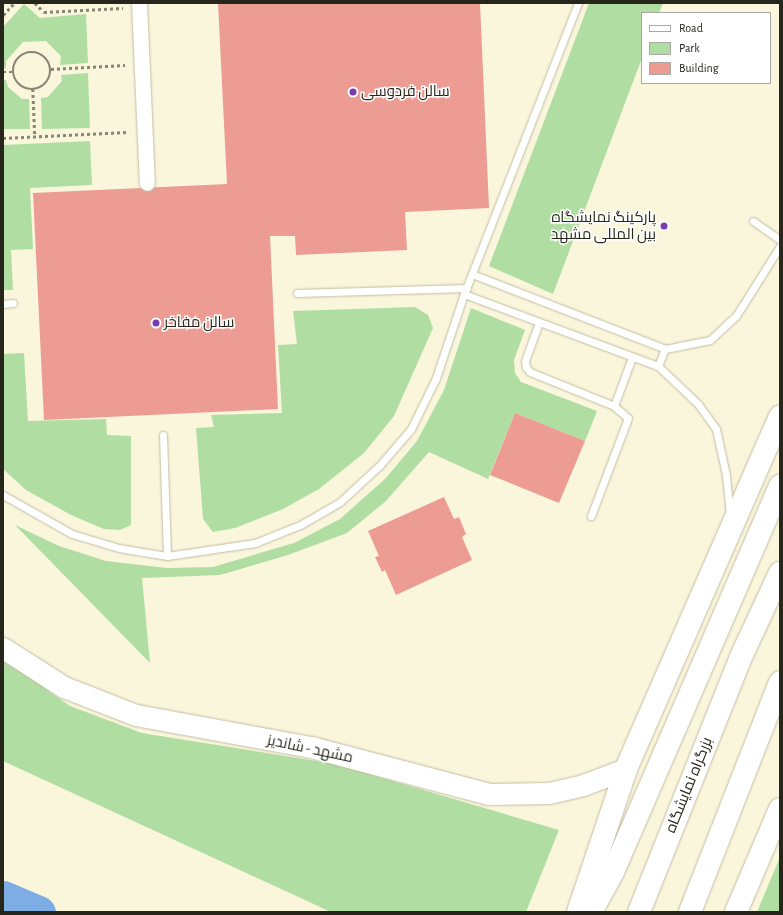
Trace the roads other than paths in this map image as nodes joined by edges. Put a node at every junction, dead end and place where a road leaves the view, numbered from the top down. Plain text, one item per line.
1 (578, 3) edge
2 (139, 5) edge
3 (147, 183) dead end
4 (753, 221) dead end
5 (780, 240) edge
6 (780, 246) edge
7 (472, 274) junction
8 (466, 291) junction
9 (297, 293) dead end
10 (13, 303) dead end
11 (3, 304) edge
12 (539, 322) junction
13 (666, 350) junction
14 (632, 356) junction
15 (658, 366) junction
16 (614, 406) junction
17 (780, 416) edge
18 (163, 436) dead end
19 (780, 486) edge
20 (3, 495) edge
21 (591, 516) dead end
22 (731, 527) junction
23 (167, 556) junction
24 (780, 573) edge
25 (3, 648) edge
26 (780, 682) edge
27 (626, 769) junction
28 (780, 809) edge
29 (578, 912) edge
30 (591, 912) edge
31 (639, 912) edge
32 (690, 912) edge
33 (736, 912) edge

1 - 7 lane
2 - 3 street
4 - 5 lane
6 - 13 lane
7 - 8 lane
7 - 13 lane
8 - 9 lane
8 - 12 lane
8 - 23 lane
10 - 11 lane
12 - 14 lane
12 - 16 lane
13 - 15 lane
14 - 15 lane
14 - 16 lane
15 - 22 lane
16 - 21 lane
17 - 22 highway
18 - 23 lane
19 - 30 highway
20 - 23 lane
22 - 27 highway
24 - 31 highway, بزرگراه نمایشگاه
25 - 27 main road, مشهد - شاندیز
26 - 32 highway
27 - 29 highway
28 - 33 highway

